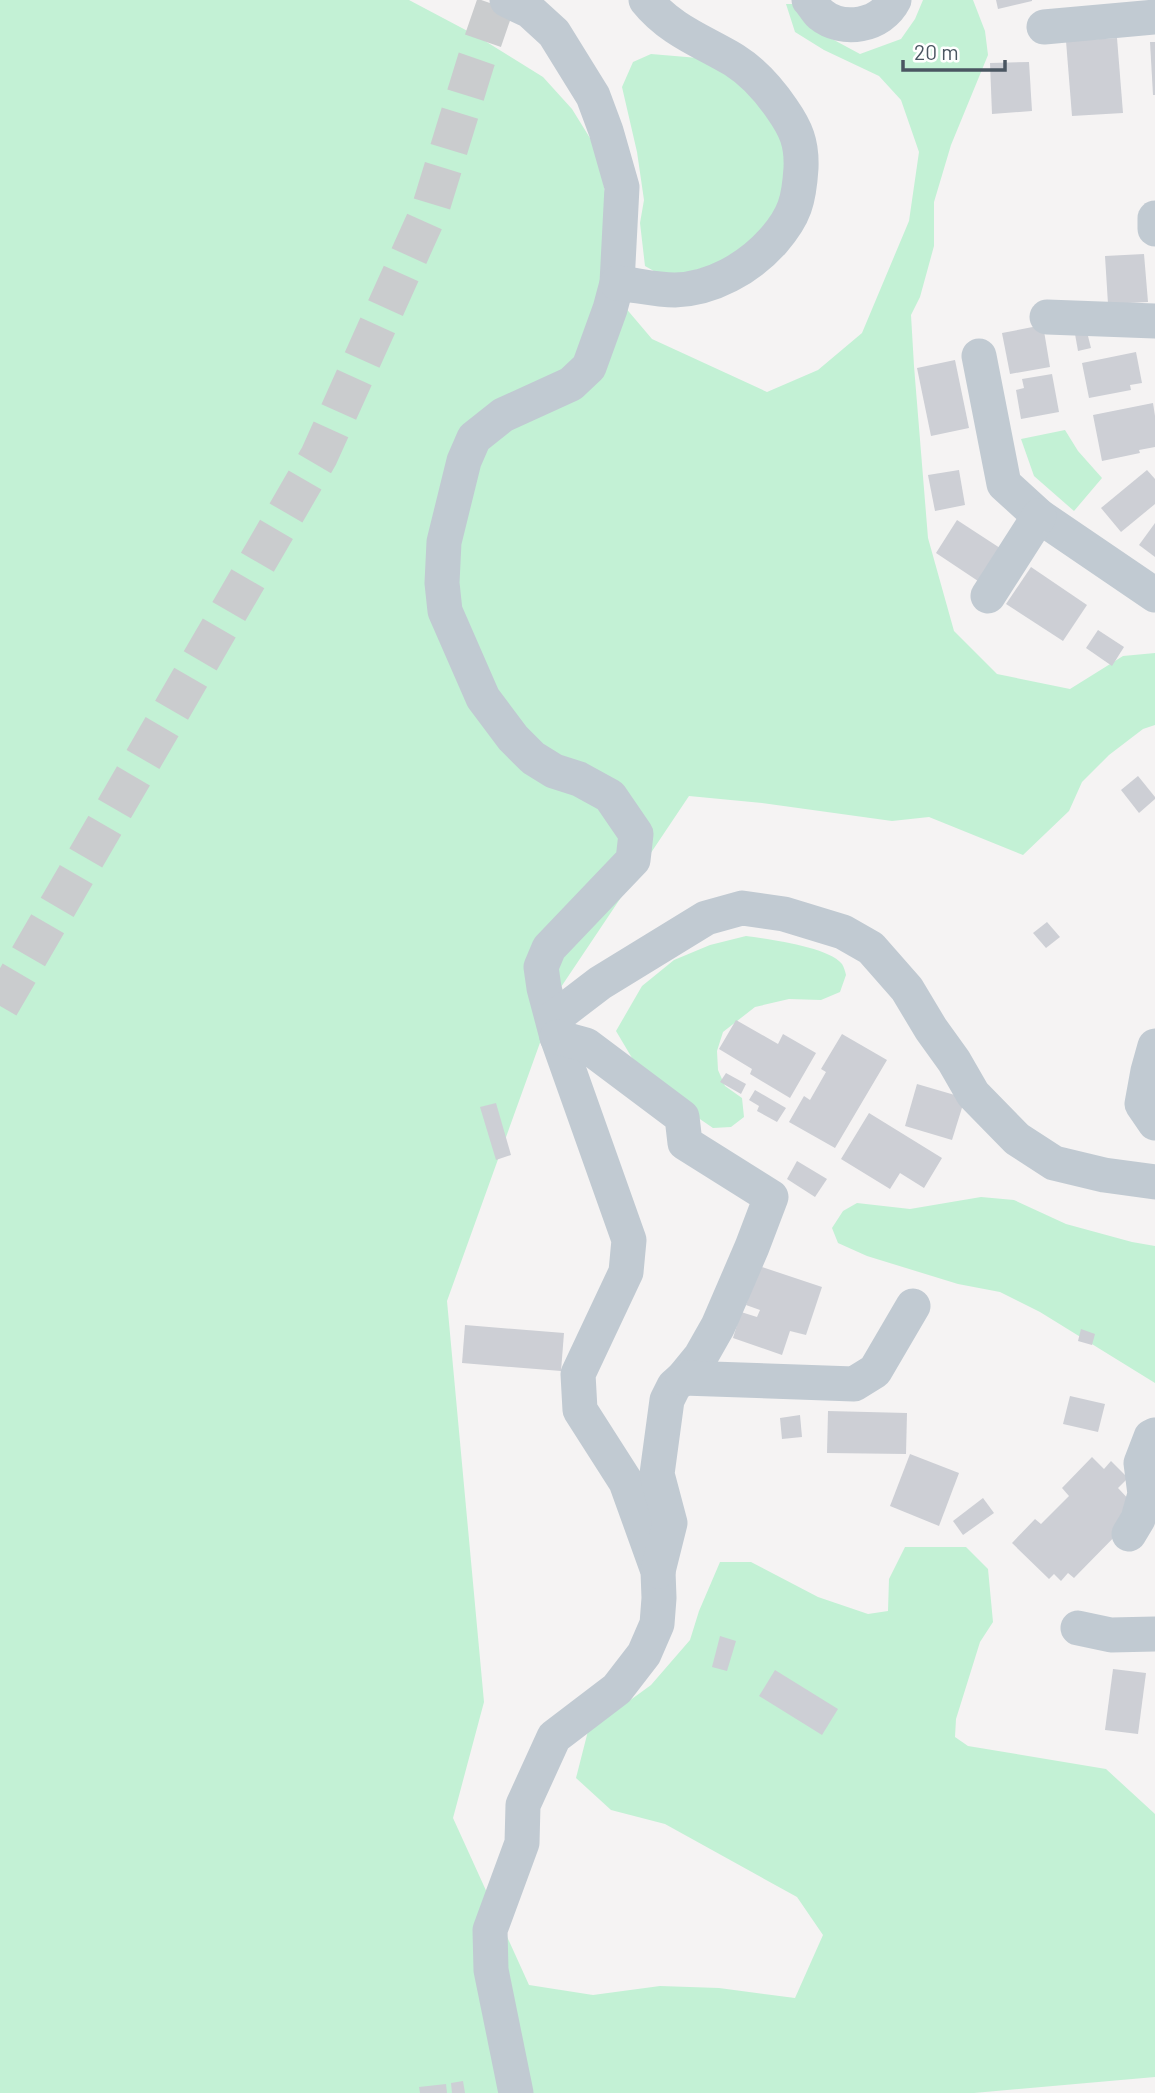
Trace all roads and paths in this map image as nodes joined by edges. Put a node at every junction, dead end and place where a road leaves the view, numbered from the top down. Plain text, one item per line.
1 (507, 0) edge
2 (646, 0) edge
3 (809, 0) edge
4 (894, 0) edge
5 (1155, 17) edge
6 (1044, 27) dead end
7 (1155, 218) edge
8 (1155, 229) edge
9 (617, 283) junction
10 (1046, 317) dead end
11 (1155, 321) edge
12 (979, 356) dead end
13 (1039, 516) junction
14 (1155, 595) edge
15 (988, 596) dead end
16 (555, 1028) junction
17 (1155, 1046) edge
18 (1155, 1123) edge
19 (1155, 1182) edge
20 (913, 1306) dead end
21 (683, 1378) junction
22 (1155, 1435) edge
23 (1129, 1534) dead end
24 (658, 1571) junction
25 (1078, 1628) dead end
26 (1155, 1634) edge
27 (516, 2093) edge

1 - 9 street
2 - 9 street
3 - 4 street
5 - 6 street
7 - 8 street
9 - 16 street
10 - 11 street
12 - 13 street
13 - 14 street
13 - 15 street
16 - 19 street
16 - 21 street
16 - 24 street
17 - 18 street
20 - 21 street
21 - 24 street
22 - 23 street
24 - 27 street
25 - 26 street

